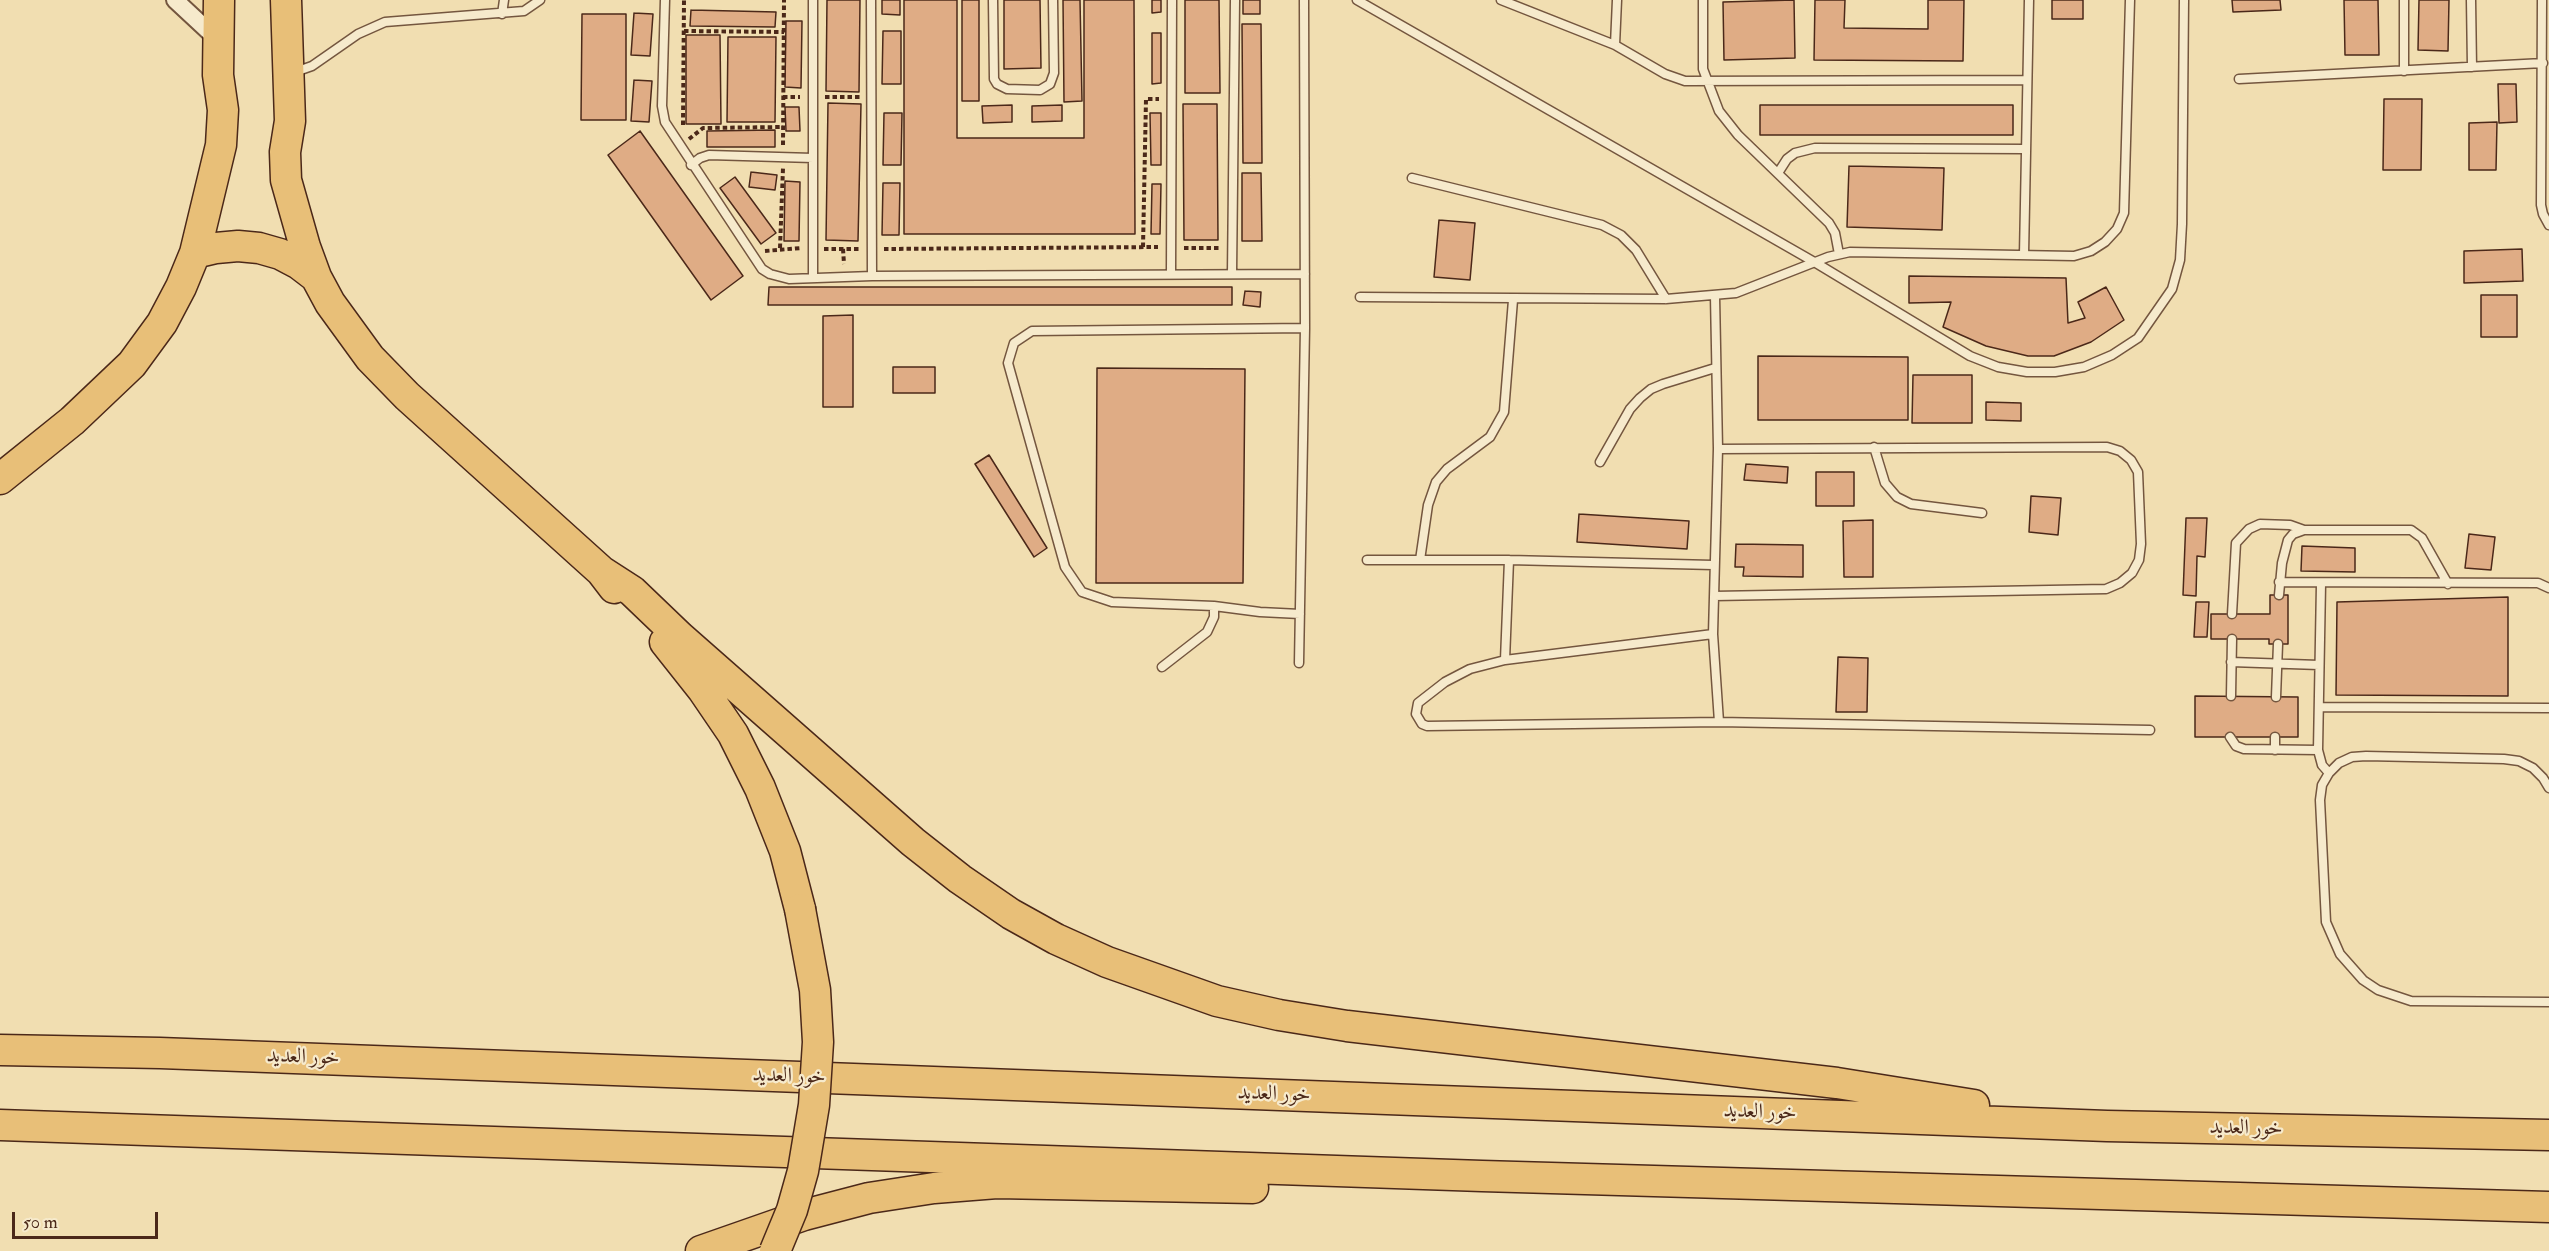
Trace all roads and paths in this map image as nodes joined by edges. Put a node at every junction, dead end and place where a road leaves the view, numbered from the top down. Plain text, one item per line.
1 (175, 0) edge
2 (219, 0) edge
3 (286, 0) edge
4 (504, 0) edge
5 (540, 0) edge
6 (665, 0) edge
7 (684, 0) edge
8 (784, 0) edge
9 (813, 0) edge
10 (871, 0) edge
11 (993, 0) edge
12 (1053, 0) edge
13 (1172, 0) edge
14 (1235, 0) edge
15 (1304, 0) edge
16 (1357, 0) edge
17 (1501, 0) edge
18 (1617, 0) edge
19 (1702, 0) edge
20 (2029, 0) edge
21 (2130, 0) edge
22 (2184, 0) edge
23 (2404, 0) edge
24 (2471, 0) edge
25 (2542, 0) edge
26 (502, 14) junction
27 (684, 31) junction
28 (784, 32) junction
29 (218, 41) junction
30 (1615, 45) junction
31 (2543, 63) junction
32 (2472, 67) junction
33 (2404, 72) junction
34 (288, 73) junction
35 (2240, 79) dead end
36 (2026, 80) junction
37 (1707, 83) junction
38 (1172, 98) junction
39 (783, 127) junction
40 (692, 137) junction
41 (678, 146) junction
42 (2025, 149) junction
43 (783, 158) junction
44 (813, 158) junction
45 (691, 165) junction
46 (1778, 173) junction
47 (1412, 178) dead end
48 (2549, 225) edge
49 (1143, 247) junction
50 (1171, 247) junction
51 (780, 248) junction
52 (811, 248) junction
53 (872, 249) junction
54 (1232, 249) junction
55 (195, 254) junction
56 (1839, 254) junction
57 (2024, 255) junction
58 (754, 258) junction
59 (1816, 263) junction
60 (1171, 274) junction
61 (1232, 274) junction
62 (1305, 274) junction
63 (872, 276) junction
64 (316, 277) junction
65 (813, 278) junction
66 (1715, 296) junction
67 (1360, 297) dead end
68 (1666, 299) junction
69 (1513, 300) junction
70 (1305, 328) junction
71 (1715, 368) junction
72 (1874, 447) junction
73 (1718, 449) junction
74 (1600, 462) dead end
75 (0, 479) edge
76 (1982, 513) dead end
77 (2304, 530) junction
78 (1367, 560) dead end
79 (1419, 560) junction
80 (1509, 560) junction
81 (1713, 565) junction
82 (601, 571) junction
83 (2279, 582) junction
84 (2320, 584) junction
85 (2448, 584) junction
86 (2549, 588) edge
87 (2279, 595) dead end
88 (1714, 596) junction
89 (1215, 606) junction
90 (1300, 614) junction
91 (2232, 614) dead end
92 (1713, 633) junction
93 (2232, 639) dead end
94 (2278, 644) dead end
95 (1505, 660) junction
96 (2231, 662) junction
97 (1299, 663) dead end
98 (2277, 663) junction
99 (2319, 665) junction
100 (1162, 667) dead end
101 (2231, 696) dead end
102 (2276, 697) dead end
103 (2319, 707) junction
104 (2549, 708) edge
105 (1719, 722) junction
106 (2150, 730) dead end
107 (2230, 737) dead end
108 (2275, 737) dead end
109 (2275, 750) junction
110 (2318, 750) junction
111 (2328, 773) junction
112 (2549, 788) edge
113 (2549, 1002) edge
114 (0, 1050) edge
115 (0, 1125) edge
116 (2107, 1126) junction
117 (2549, 1136) edge
118 (1482, 1176) junction
119 (2549, 1207) edge
120 (701, 1251) edge
121 (775, 1251) edge

1 - 29 street
2 - 29 highway
3 - 34 highway
4 - 26 lane
5 - 26 lane
6 - 41 lane
7 - 27 path
8 - 28 path
9 - 44 lane
10 - 53 lane
11 - 12 lane
13 - 38 lane
14 - 54 lane
15 - 62 lane
16 - 59 lane
17 - 30 lane
18 - 30 lane
19 - 37 lane
20 - 36 lane
21 - 57 lane
22 - 59 lane
23 - 33 lane
24 - 32 lane
25 - 31 lane
26 - 34 lane
27 - 28 path
27 - 40 path
28 - 39 path
29 - 55 highway
30 - 37 lane
31 - 32 lane
31 - 48 lane
32 - 33 lane
33 - 35 lane
34 - 64 highway
36 - 37 lane
36 - 42 lane
37 - 46 lane
38 - 49 path
38 - 50 lane
39 - 40 path
39 - 43 path
40 - 41 path
41 - 45 lane
42 - 46 lane
42 - 57 lane
43 - 44 lane
43 - 45 lane
43 - 51 path
44 - 52 lane
45 - 58 lane
46 - 56 lane
47 - 68 lane
49 - 50 path
49 - 53 path
50 - 54 path
50 - 60 lane
51 - 52 path
51 - 58 path
52 - 53 path
52 - 65 lane
53 - 63 lane
54 - 61 lane
55 - 64 highway
55 - 75 highway
56 - 57 lane
56 - 59 lane
58 - 65 lane
59 - 66 lane
60 - 61 lane
60 - 63 lane
61 - 62 lane
62 - 70 lane
63 - 65 lane
64 - 82 highway
66 - 68 lane
66 - 71 lane
67 - 69 lane
68 - 69 lane
69 - 79 lane
70 - 89 lane
70 - 90 lane
71 - 73 lane
71 - 74 lane
72 - 73 lane
72 - 76 lane
72 - 88 lane
73 - 81 lane
77 - 83 lane
77 - 85 lane
77 - 91 lane
78 - 79 lane
79 - 80 lane
80 - 81 lane
80 - 95 lane
81 - 88 lane
82 - 116 highway
82 - 121 highway, bridge
83 - 84 lane
83 - 87 lane
84 - 85 lane
84 - 99 lane
85 - 86 lane
88 - 92 lane
89 - 90 lane
89 - 100 lane
90 - 97 lane
92 - 95 lane
92 - 105 lane
93 - 96 lane
94 - 98 lane
95 - 105 lane
96 - 98 lane
96 - 101 lane
98 - 99 lane
98 - 102 lane
99 - 103 lane
103 - 104 lane
103 - 110 lane
105 - 106 lane
107 - 109 lane
108 - 109 lane
109 - 110 lane
110 - 111 lane
111 - 112 lane
111 - 113 lane
114 - 116 highway, خور العديد
115 - 118 highway
116 - 117 highway, خور العديد
118 - 119 highway
118 - 120 highway

